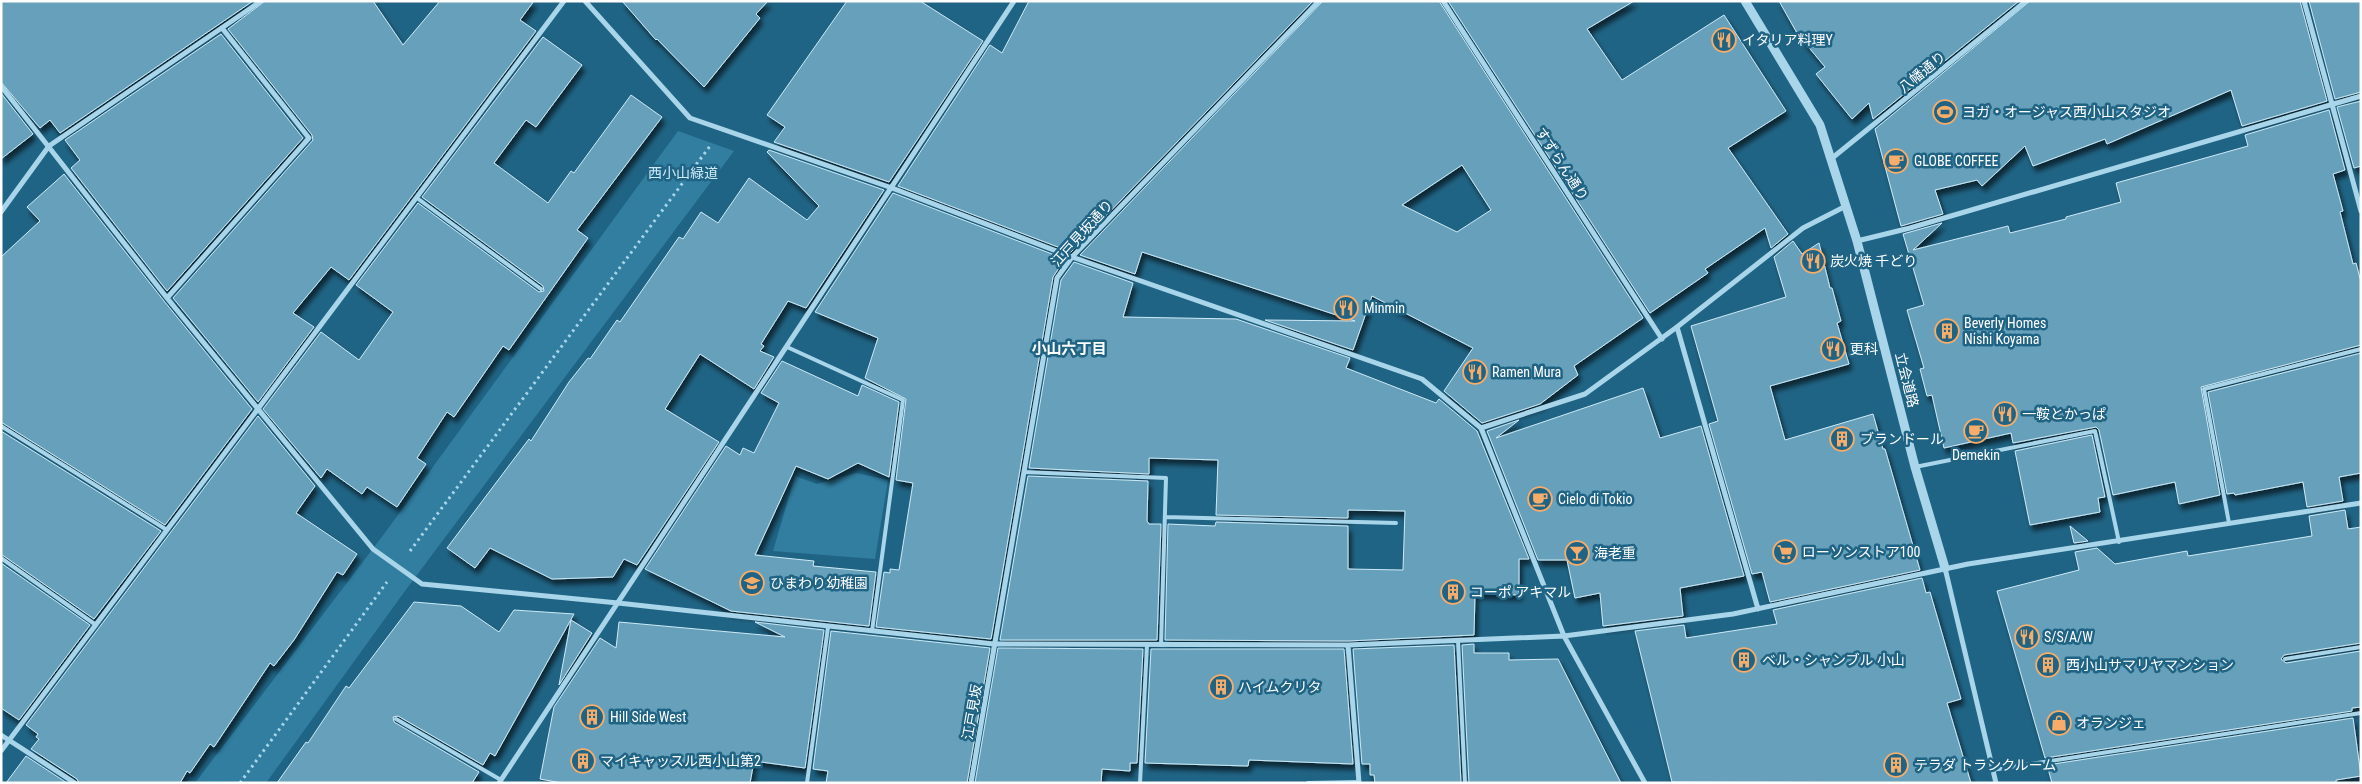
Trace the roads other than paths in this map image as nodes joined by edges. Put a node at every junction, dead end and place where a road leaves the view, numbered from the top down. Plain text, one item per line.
1 (261, 1) edge
2 (564, 1) edge
3 (586, 1) edge
4 (1014, 1) edge
5 (1319, 1) edge
6 (1443, 1) edge
7 (2026, 1) edge
8 (2304, 1) edge
9 (1745, 2) edge
10 (222, 28) junction
11 (1, 86) edge
12 (2361, 96) edge
13 (2332, 105) junction
14 (48, 146) junction
15 (1832, 158) junction
16 (892, 188) junction
17 (417, 198) junction
18 (1847, 205) junction
19 (2361, 211) edge
20 (1, 212) edge
21 (1857, 241) junction
22 (1072, 257) junction
23 (541, 289) dead end
24 (167, 298) junction
25 (1677, 327) junction
26 (1662, 339) junction
27 (787, 347) junction
28 (2361, 349) edge
29 (258, 410) junction
30 (1, 426) edge
31 (1481, 428) junction
32 (1915, 467) junction
33 (1024, 472) junction
34 (2361, 503) edge
35 (1165, 517) junction
36 (1396, 523) dead end
37 (2230, 523) junction
38 (167, 530) junction
39 (2119, 542) junction
40 (1, 558) edge
41 (1945, 568) junction
42 (618, 603) junction
43 (1758, 609) junction
44 (96, 625) junction
45 (828, 627) junction
46 (872, 631) junction
47 (1564, 636) junction
48 (1458, 641) junction
49 (994, 644) junction
50 (1147, 645) junction
51 (1161, 645) junction
52 (1348, 645) junction
53 (2361, 647) edge
54 (2284, 659) dead end
55 (2361, 713) edge
56 (396, 718) dead end
57 (1, 735) edge
58 (9, 740) junction
59 (1, 751) edge
60 (1992, 770) junction
61 (500, 781) edge
62 (1359, 782) edge
63 (75, 783) edge
64 (807, 783) edge
65 (971, 783) edge
66 (1140, 783) edge
67 (1308, 783) edge
68 (1465, 783) edge
69 (1645, 783) edge
70 (1996, 783) edge

1 - 10 street
2 - 17 street
3 - 16 street
4 - 16 street
5 - 22 street, 江戸見坂通り
6 - 26 street, すずらん通り
7 - 15 street, 八幡通り
8 - 13 street
9 - 15 street, 立会道路
10 - 14 street
10 - 24 street
11 - 14 street
12 - 13 street
13 - 19 street
13 - 21 street
14 - 20 street
14 - 24 street
15 - 18 street, 立会道路
16 - 22 street
16 - 27 street
17 - 23 lane
17 - 29 street
18 - 21 street, 立会道路
18 - 25 street
21 - 32 street, 立会道路
22 - 31 street
22 - 33 street, 江戸見坂通り
24 - 29 street
25 - 26 street
25 - 43 street
26 - 31 street
27 - 42 street
27 - 46 lane
28 - 37 lane
29 - 38 street
29 - 42 street
30 - 38 lane
31 - 47 street
32 - 39 lane
32 - 41 street, 立会道路
33 - 35 lane
33 - 49 street, 江戸見坂通り
34 - 37 street
35 - 36 lane
35 - 51 lane
37 - 39 street
38 - 44 street
39 - 41 street
40 - 44 lane
41 - 43 street
41 - 60 street, 立会道路
42 - 45 street
42 - 61 street
43 - 47 street
44 - 58 street
45 - 46 street
45 - 64 lane
46 - 49 street
47 - 48 street
47 - 69 street
48 - 52 street
48 - 68 lane
49 - 50 street
49 - 65 street, 江戸見坂
50 - 51 street
50 - 66 lane
51 - 52 street
52 - 62 street
53 - 54 lane
55 - 60 lane
56 - 61 lane
57 - 58 street
58 - 59 street
58 - 63 street
60 - 70 street, 立会道路
62 - 67 lane

